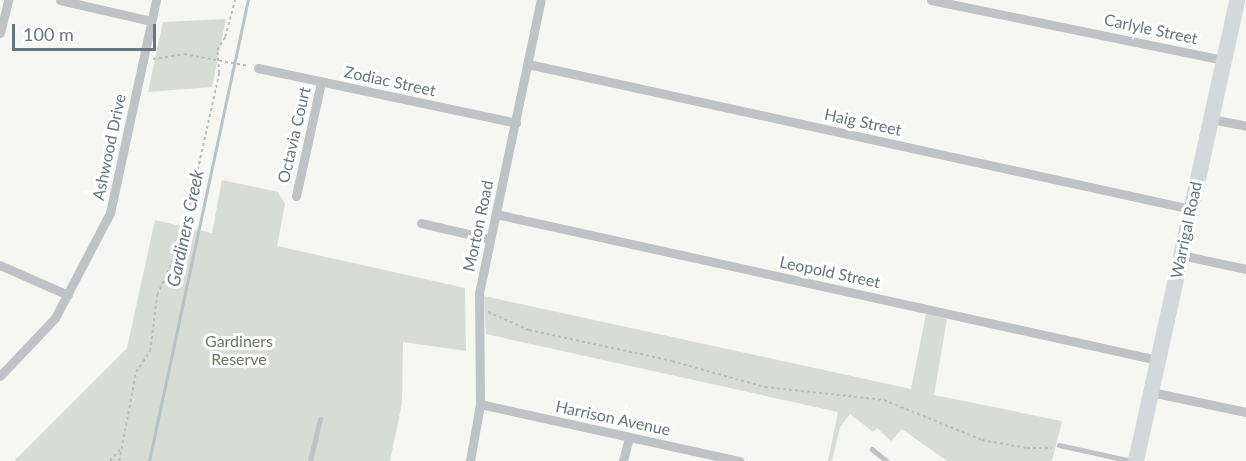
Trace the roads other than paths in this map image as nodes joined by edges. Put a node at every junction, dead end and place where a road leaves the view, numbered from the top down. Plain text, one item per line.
1 (8, 0) edge
2 (60, 0) edge
3 (156, 0) edge
4 (541, 0) edge
5 (931, 0) edge
6 (1237, 0) edge
7 (152, 21) junction
8 (0, 33) edge
9 (1224, 60) junction
10 (528, 63) junction
11 (258, 68) dead end
12 (321, 82) junction
13 (1211, 119) junction
14 (516, 123) junction
15 (1246, 126) edge
16 (296, 195) dead end
17 (1191, 209) junction
18 (496, 214) junction
19 (421, 223) dead end
20 (490, 239) junction
21 (1181, 255) junction
22 (0, 265) edge
23 (1246, 269) edge
24 (68, 296) junction
25 (1158, 360) junction
26 (0, 375) edge
27 (1151, 392) junction
28 (480, 404) junction
29 (1246, 412) edge
30 (320, 419) dead end
31 (628, 437) junction
32 (1059, 445) road end
33 (872, 449) dead end
34 (310, 461) edge
35 (470, 461) edge
36 (623, 461) edge
37 (740, 461) edge
38 (887, 461) edge
39 (1134, 461) edge

1 - 8 street
2 - 7 street
3 - 7 street, Ashwood Drive
4 - 10 street, Morton Road
5 - 9 street, Carlyle Street
6 - 9 highway, Warrigal Road
7 - 24 street, Ashwood Drive
9 - 13 highway, Warrigal Road
10 - 14 street, Morton Road
10 - 17 street, Haig Street
11 - 12 street, Zodiac Street
12 - 14 street, Zodiac Street
12 - 16 street, Octavia Court
13 - 15 street
13 - 17 highway, Warrigal Road
14 - 18 street, Morton Road
17 - 21 highway, Warrigal Road
18 - 20 street, Morton Road
18 - 25 street, Leopold Street
19 - 20 street
20 - 28 street, Morton Road
21 - 23 street
21 - 25 highway, Warrigal Road
22 - 24 street
24 - 26 street, Ashwood Drive
25 - 27 highway, Warrigal Road
27 - 29 street
27 - 39 highway, Warrigal Road
28 - 31 street, Harrison Avenue
28 - 35 street, Morton Road
30 - 34 lane
31 - 36 street
31 - 37 street, Harrison Avenue
32 - 39 lane
33 - 38 lane

